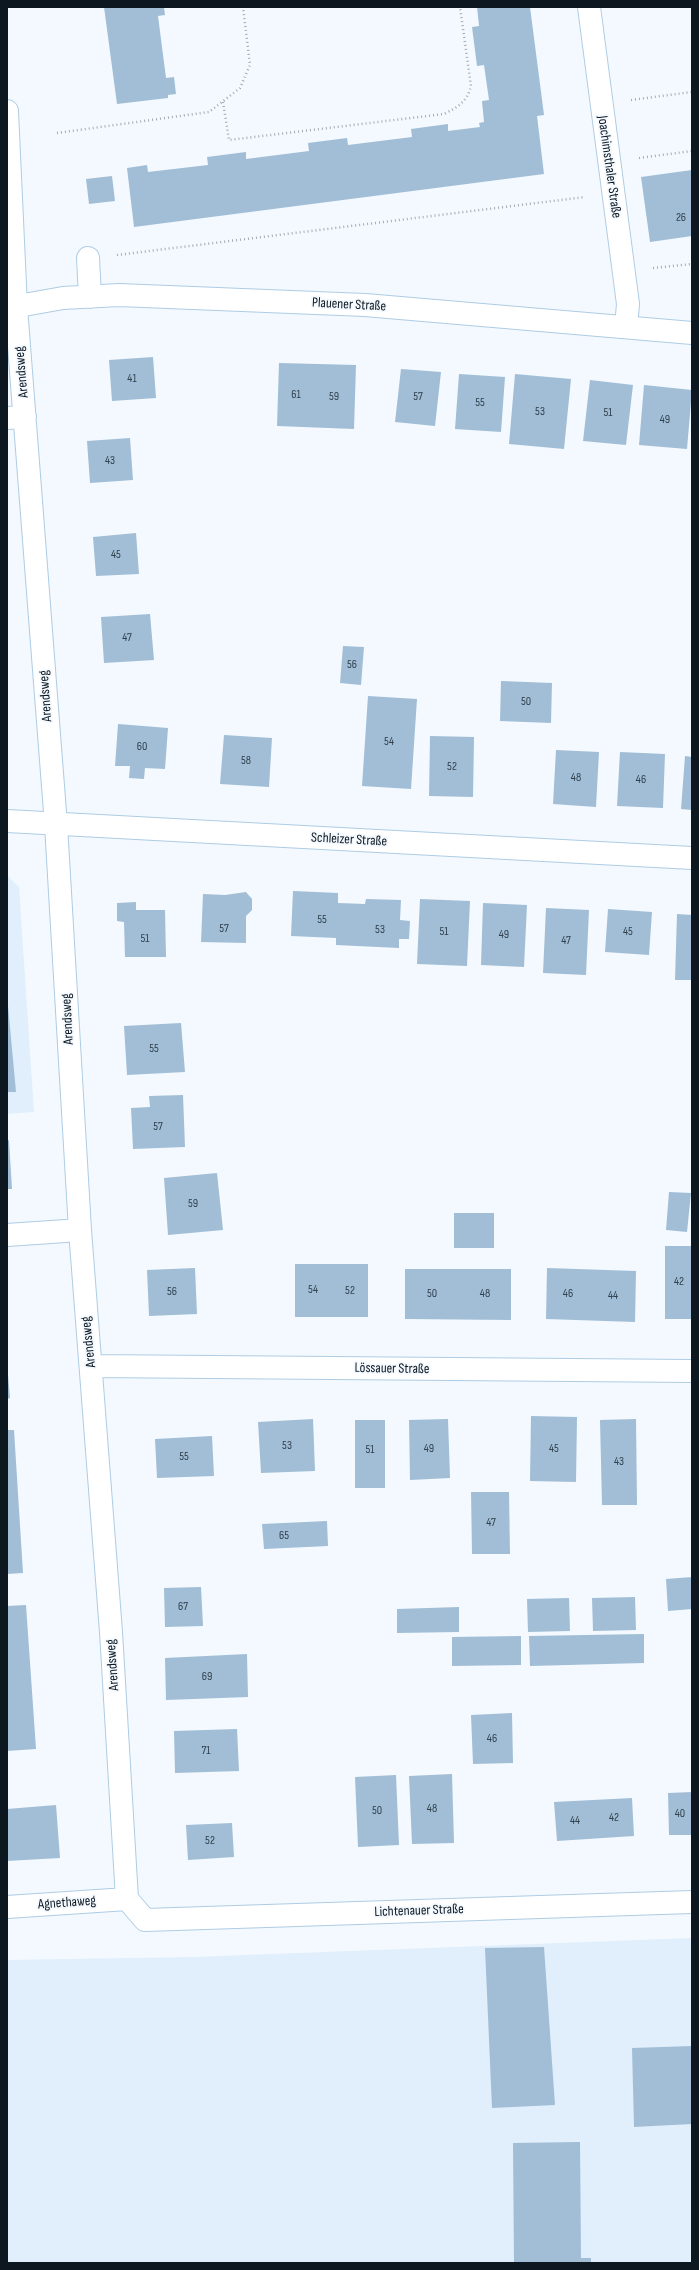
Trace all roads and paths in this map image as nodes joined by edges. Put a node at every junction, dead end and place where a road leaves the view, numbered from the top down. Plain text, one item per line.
1 (243, 7) edge
2 (460, 7) edge
3 (588, 7) edge
4 (692, 92) edge
5 (223, 102) junction
6 (601, 104) junction
7 (7, 111) edge
8 (57, 132) dead end
9 (692, 151) edge
10 (609, 162) junction
11 (613, 194) junction
12 (88, 258) joint
13 (692, 264) edge
14 (623, 272) junction
15 (90, 297) junction
16 (12, 307) edge
17 (626, 327) junction
18 (692, 333) edge
19 (16, 418) edge
20 (7, 821) edge
21 (56, 825) junction
22 (692, 858) edge
23 (80, 1230) junction
24 (7, 1235) edge
25 (92, 1366) junction
26 (692, 1372) edge
27 (127, 1899) junction
28 (692, 1902) edge
29 (7, 1907) edge

1 - 5 path
2 - 5 path
3 - 6 street, Joachimsthaler Straße
4 - 6 path
5 - 8 path
6 - 10 street, Joachimsthaler Straße
7 - 16 street, Arendsweg
9 - 10 path
10 - 11 street, Joachimsthaler Straße
11 - 12 path
11 - 14 street, Joachimsthaler Straße
12 - 15 street
13 - 14 path
14 - 17 street, Joachimsthaler Straße
15 - 16 street, Plauener Straße
15 - 17 street, Plauener Straße
16 - 19 street, Arendsweg
17 - 18 street, Plauener Straße
19 - 21 street, Arendsweg
20 - 21 street, Schleizer Straße
21 - 22 street, Schleizer Straße
21 - 23 street, Arendsweg
23 - 24 street
23 - 25 street, Arendsweg
25 - 26 street, Lössauer Straße
25 - 27 street, Arendsweg
27 - 28 street, Lichtenauer Straße
27 - 29 street, Agnethaweg

